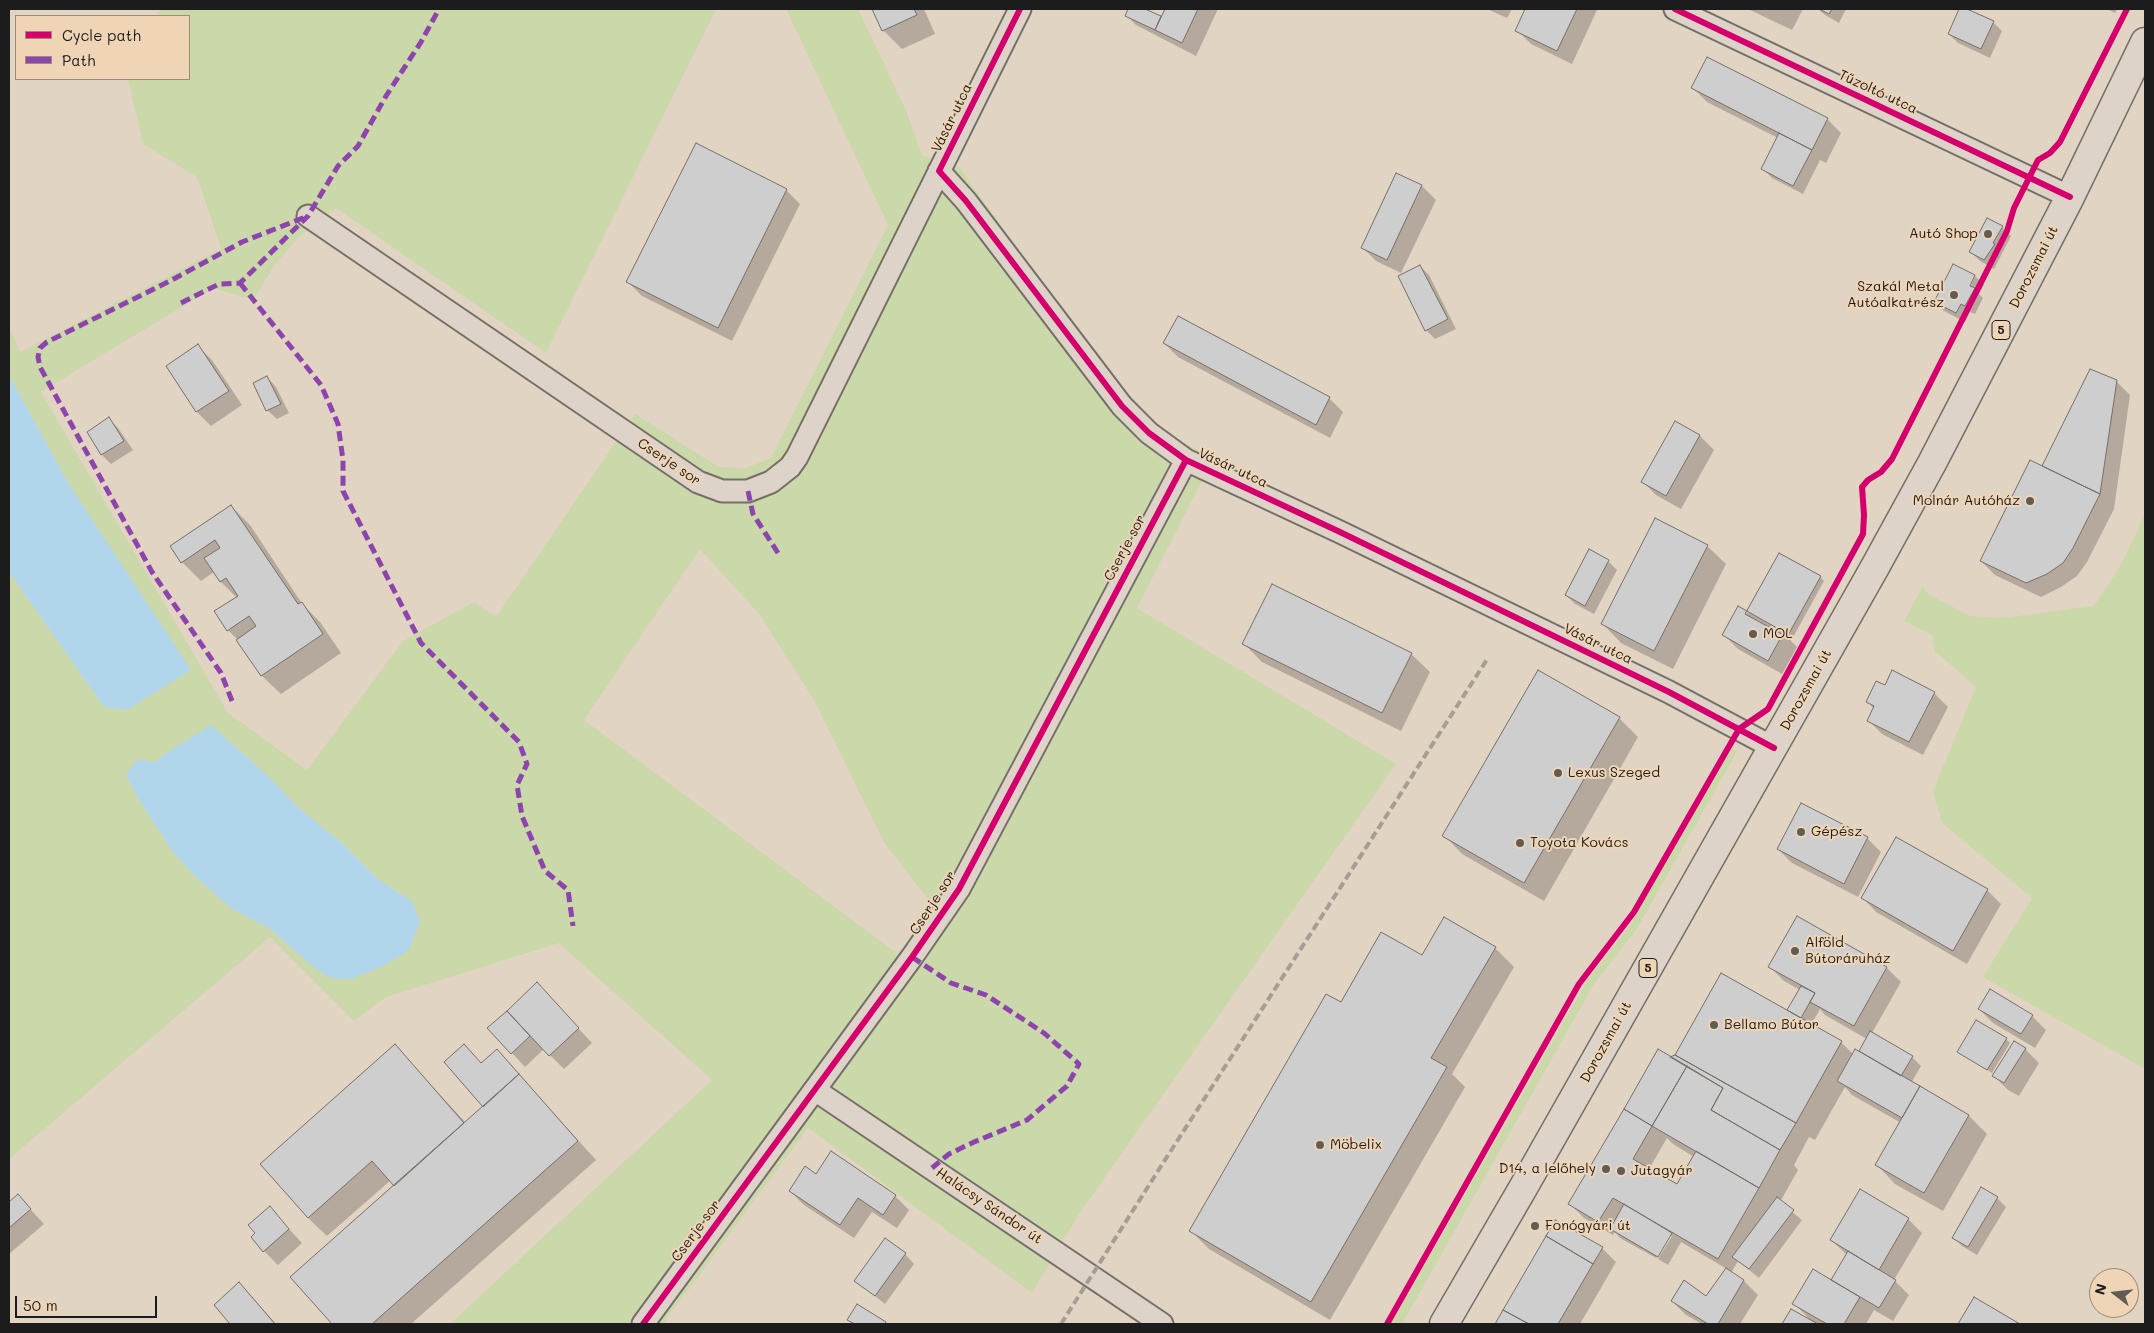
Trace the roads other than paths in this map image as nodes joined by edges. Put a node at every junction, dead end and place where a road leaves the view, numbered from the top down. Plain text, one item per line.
1 (1020, 9) edge
2 (1675, 9) edge
3 (2145, 42) edge
4 (939, 171) junction
5 (2070, 197) junction
6 (308, 216) dead end
7 (1186, 460) junction
8 (1774, 748) junction
9 (815, 1090) junction
10 (643, 1324) edge
11 (1162, 1324) edge
12 (1444, 1324) edge

1 - 4 street, Vásár utca
2 - 5 street, Tűzoltó utca
3 - 5 main road, Dorozsmai út / 5
4 - 6 street, Cserje sor
4 - 7 street, Vásár utca
5 - 8 main road, Dorozsmai út / 5
7 - 8 street, Vásár utca
7 - 9 street, Cserje sor
8 - 12 main road, Dorozsmai út / 5
9 - 10 street, Cserje sor
9 - 11 street, Halácsy Sándor út

